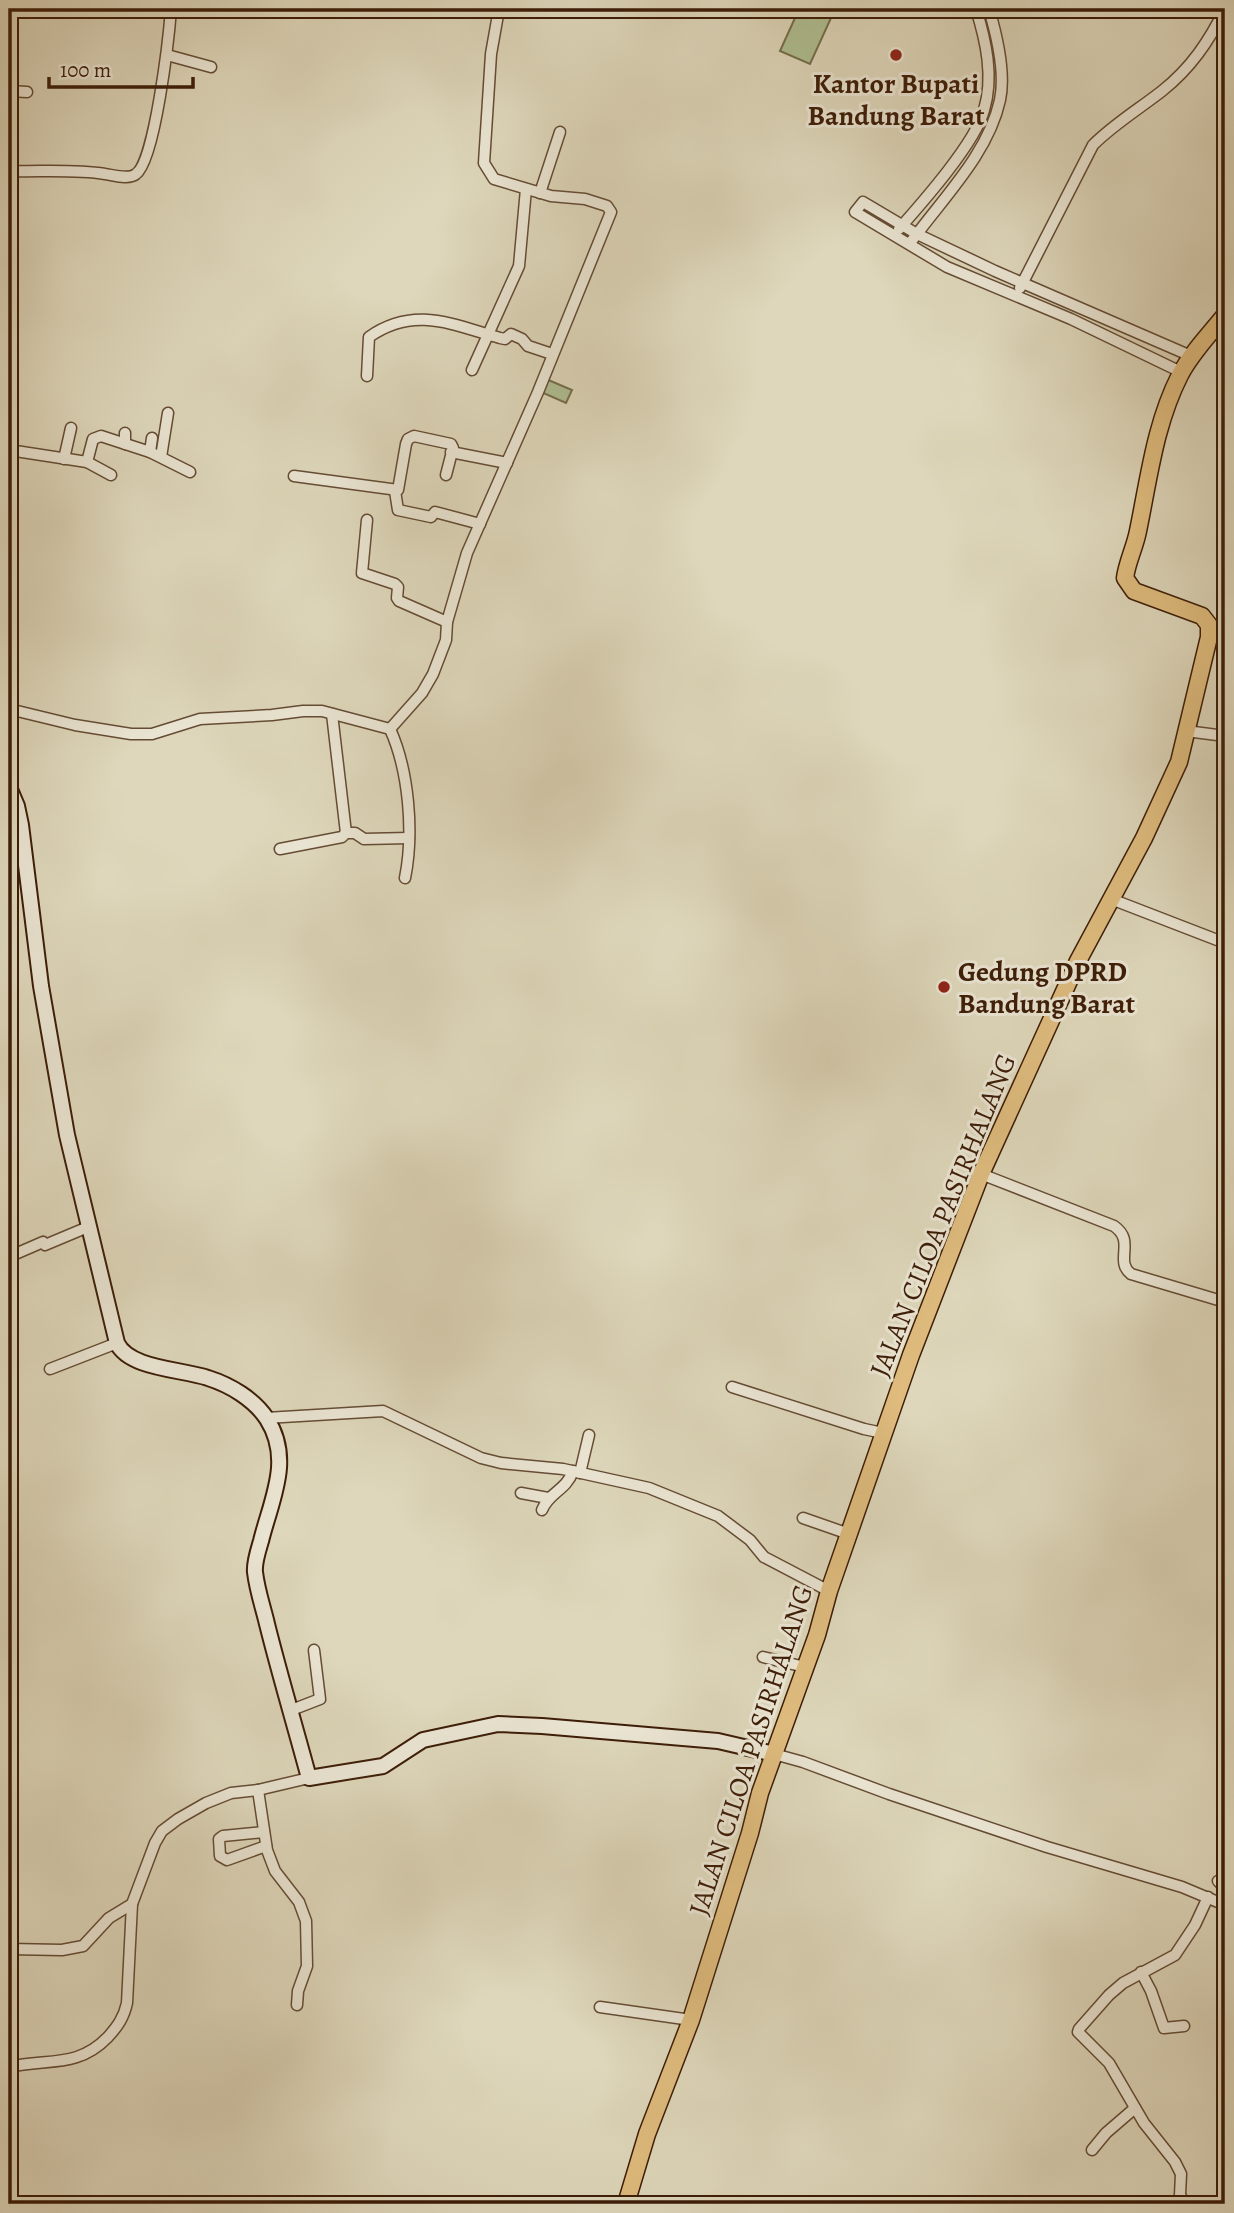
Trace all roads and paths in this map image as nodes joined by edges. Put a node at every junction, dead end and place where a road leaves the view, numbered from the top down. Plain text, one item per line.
1 (171, 9) edge
2 (499, 9) edge
3 (976, 9) edge
4 (989, 9) edge
5 (1225, 9) edge
6 (167, 55) junction
7 (211, 67) dead end
8 (9, 91) edge
9 (27, 92) dead end
10 (560, 132) dead end
11 (9, 171) edge
12 (526, 189) junction
13 (540, 193) junction
14 (903, 225) junction
15 (917, 234) junction
16 (894, 235) junction
17 (910, 243) junction
18 (1023, 283) junction
19 (1016, 296) junction
20 (1225, 315) edge
21 (488, 335) junction
22 (552, 354) junction
23 (1191, 356) junction
24 (472, 370) dead end
25 (1181, 372) junction
26 (367, 376) dead end
27 (168, 413) dead end
28 (71, 428) dead end
29 (125, 432) dead end
30 (152, 438) dead end
31 (125, 444) junction
32 (9, 450) edge
33 (150, 452) junction
34 (451, 453) junction
35 (161, 457) junction
36 (64, 459) junction
37 (87, 462) junction
38 (507, 463) junction
39 (190, 471) dead end
40 (111, 475) dead end
41 (446, 475) dead end
42 (294, 476) dead end
43 (395, 491) junction
44 (367, 520) dead end
45 (480, 524) junction
46 (447, 622) junction
47 (9, 709) edge
48 (332, 714) junction
49 (390, 729) junction
50 (1186, 731) junction
51 (1225, 736) edge
52 (9, 787) edge
53 (346, 833) junction
54 (409, 838) junction
55 (279, 849) dead end
56 (405, 878) dead end
57 (1111, 899) junction
58 (1225, 943) edge
59 (981, 1174) junction
60 (88, 1227) junction
61 (13, 1255) dead end
62 (1225, 1302) edge
63 (117, 1343) junction
64 (50, 1368) dead end
65 (732, 1387) dead end
66 (266, 1418) junction
67 (883, 1433) junction
68 (589, 1435) dead end
69 (577, 1472) junction
70 (520, 1493) dead end
71 (548, 1498) junction
72 (542, 1510) dead end
73 (803, 1518) dead end
74 (849, 1534) junction
75 (830, 1591) junction
76 (314, 1650) dead end
77 (763, 1657) dead end
78 (805, 1668) junction
79 (289, 1711) junction
80 (774, 1754) junction
81 (309, 1778) junction
82 (258, 1790) junction
83 (264, 1832) junction
84 (266, 1846) junction
85 (1208, 1896) junction
86 (132, 1904) junction
87 (1225, 1905) edge
88 (9, 1949) edge
89 (1141, 1972) junction
90 (297, 2005) dead end
91 (600, 2007) dead end
92 (691, 2020) junction
93 (1184, 2026) dead end
94 (9, 2067) edge
95 (1135, 2108) junction
96 (1092, 2150) dead end
97 (626, 2204) edge
98 (1185, 2204) edge

1 - 6 street
2 - 12 street
3 - 14 street
4 - 15 street
5 - 18 street
6 - 7 street
6 - 11 street
8 - 9 street
10 - 13 street
12 - 13 street
12 - 21 street
13 - 22 street
14 - 15 street
14 - 16 street
14 - 16 street
15 - 17 street
15 - 18 street
16 - 17 street
17 - 19 street
18 - 19 street
18 - 23 street
19 - 25 street
20 - 23 main road, JALAN CILOA PASIRHALANG
21 - 22 street
21 - 24 street
21 - 26 street
22 - 38 street
23 - 25 main road, JALAN CILOA PASIRHALANG
25 - 50 main road, JALAN CILOA PASIRHALANG
27 - 35 street
28 - 36 street
29 - 31 street
30 - 33 street
31 - 33 street
31 - 37 street
32 - 36 street
33 - 35 street
34 - 38 street
34 - 41 street
34 - 43 street
35 - 39 street
36 - 37 street
37 - 40 street
38 - 45 street
42 - 43 street
43 - 45 street
44 - 46 street
45 - 46 street
46 - 49 street
47 - 48 street
48 - 49 street
48 - 53 street
49 - 54 street
50 - 51 street
50 - 57 main road, JALAN CILOA PASIRHALANG
52 - 60 street
53 - 54 street
53 - 55 street
54 - 56 street
57 - 58 street
57 - 59 main road, JALAN CILOA PASIRHALANG
59 - 62 street
59 - 67 main road, JALAN CILOA PASIRHALANG
60 - 61 street
60 - 63 street
63 - 64 street
63 - 66 street
65 - 67 street
66 - 69 street
66 - 79 street
67 - 74 main road, JALAN CILOA PASIRHALANG
68 - 69 street
69 - 71 street
69 - 75 street
70 - 71 street
71 - 72 street
73 - 74 street
74 - 75 main road, JALAN CILOA PASIRHALANG
75 - 78 main road, JALAN CILOA PASIRHALANG
76 - 79 street
77 - 78 street
78 - 80 main road, JALAN CILOA PASIRHALANG
79 - 81 street
80 - 81 street
80 - 85 street
80 - 92 main road, JALAN CILOA PASIRHALANG
81 - 82 street
82 - 83 street
82 - 86 street
83 - 84 street
83 - 84 street
84 - 90 street
85 - 87 street
85 - 89 street
86 - 88 street
86 - 94 street
89 - 93 street
89 - 95 street
91 - 92 street
92 - 97 main road, JALAN CILOA PASIRHALANG
95 - 96 street
95 - 98 street

